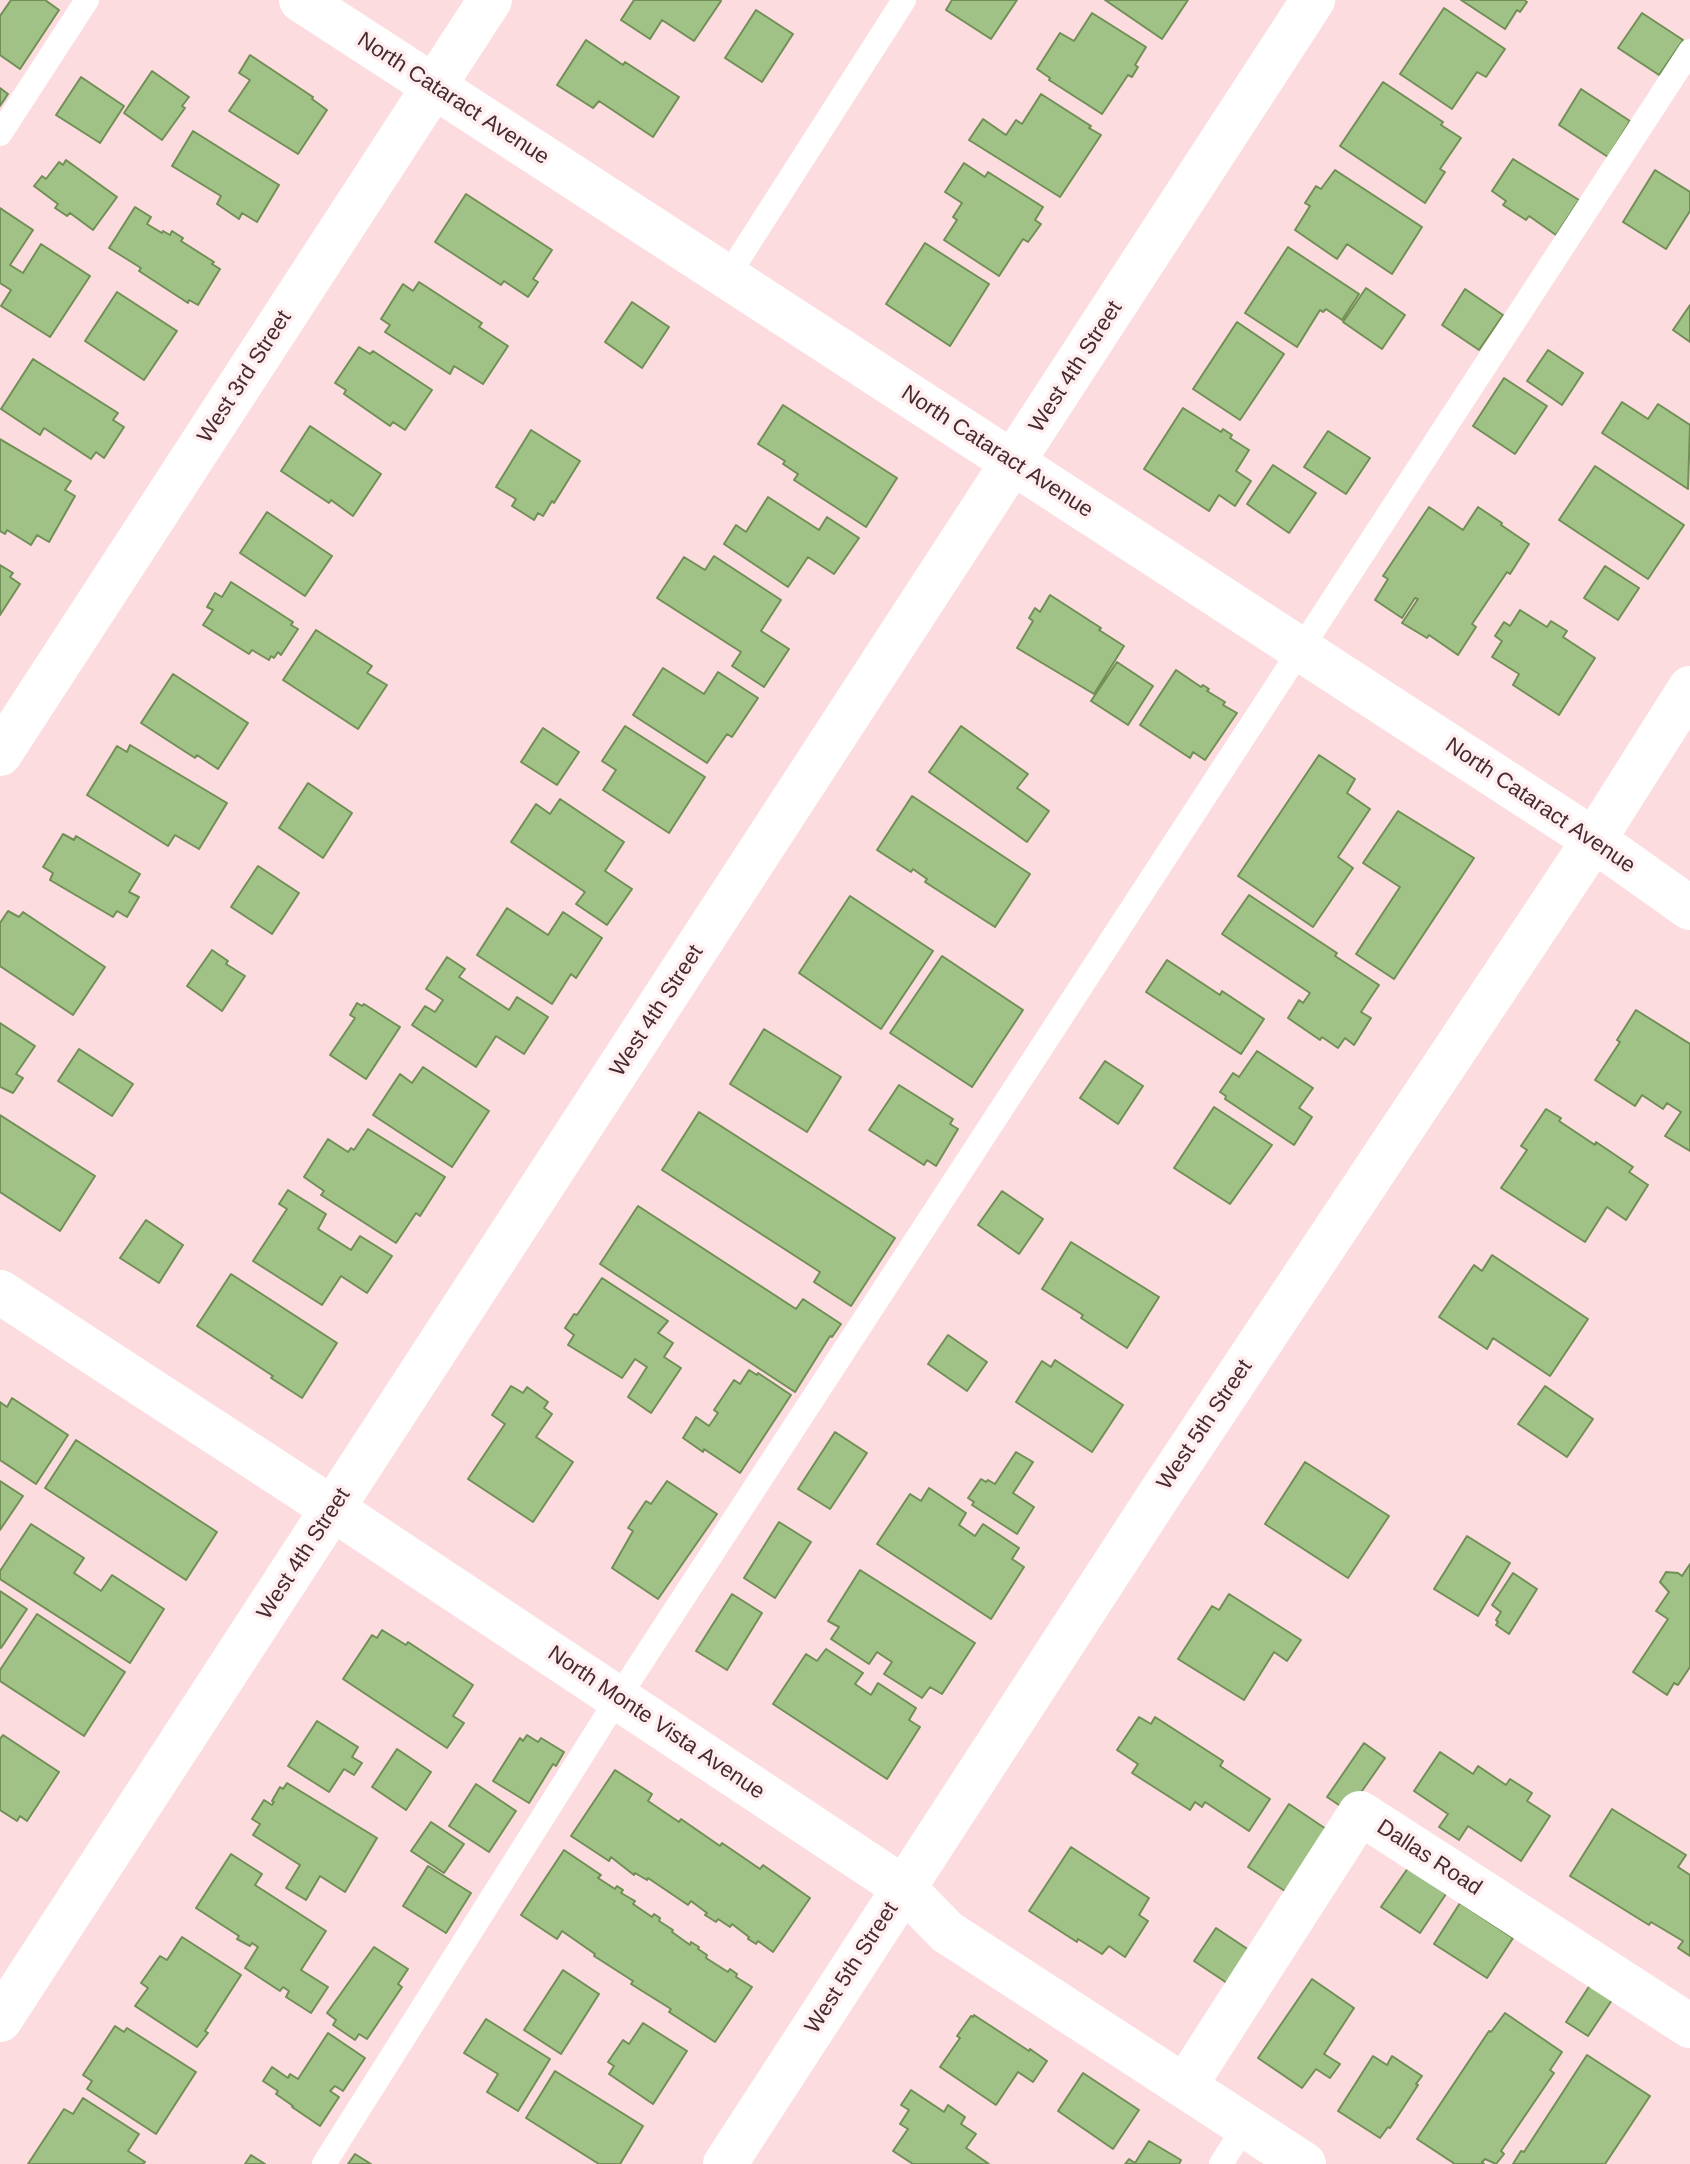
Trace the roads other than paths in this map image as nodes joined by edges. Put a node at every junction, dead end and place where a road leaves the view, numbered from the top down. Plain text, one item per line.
1 (87, 0) edge
2 (301, 0) edge
3 (490, 0) edge
4 (904, 0) edge
5 (1313, 0) edge
6 (1690, 51) edge
7 (434, 87) junction
8 (0, 134) edge
9 (727, 277) junction
10 (1014, 463) junction
11 (1301, 649) junction
12 (1690, 688) edge
13 (0, 754) edge
14 (1594, 840) junction
15 (1690, 908) edge
16 (0, 1292) edge
17 (333, 1509) junction
18 (618, 1698) junction
19 (904, 1888) junction
20 (0, 2020) edge
21 (1690, 2026) edge
22 (1185, 2086) junction
23 (1245, 2126) junction
24 (324, 2164) edge
25 (725, 2164) edge
26 (1221, 2164) edge
27 (1304, 2164) edge

1 - 8 lane
2 - 7 street, North Cataract Avenue
3 - 7 street, West 3rd Street
4 - 9 lane
5 - 10 street, West 4th Street
6 - 11 lane
7 - 9 street, North Cataract Avenue
7 - 13 street, West 3rd Street
9 - 10 street, North Cataract Avenue
10 - 11 street, North Cataract Avenue
10 - 17 street, West 4th Street
11 - 14 street, North Cataract Avenue
11 - 18 lane
12 - 14 street, West 5th Street
14 - 15 street, North Cataract Avenue
14 - 19 street, West 5th Street
16 - 17 street, North Monte Vista Avenue
17 - 18 street, North Monte Vista Avenue
17 - 20 street, West 4th Street
18 - 19 street, North Monte Vista Avenue
18 - 24 lane
19 - 22 street, North Monte Vista Avenue
19 - 25 street, West 5th Street
21 - 22 street, Dallas Road
22 - 23 street, North Monte Vista Avenue
23 - 26 lane
23 - 27 street, North Monte Vista Avenue

